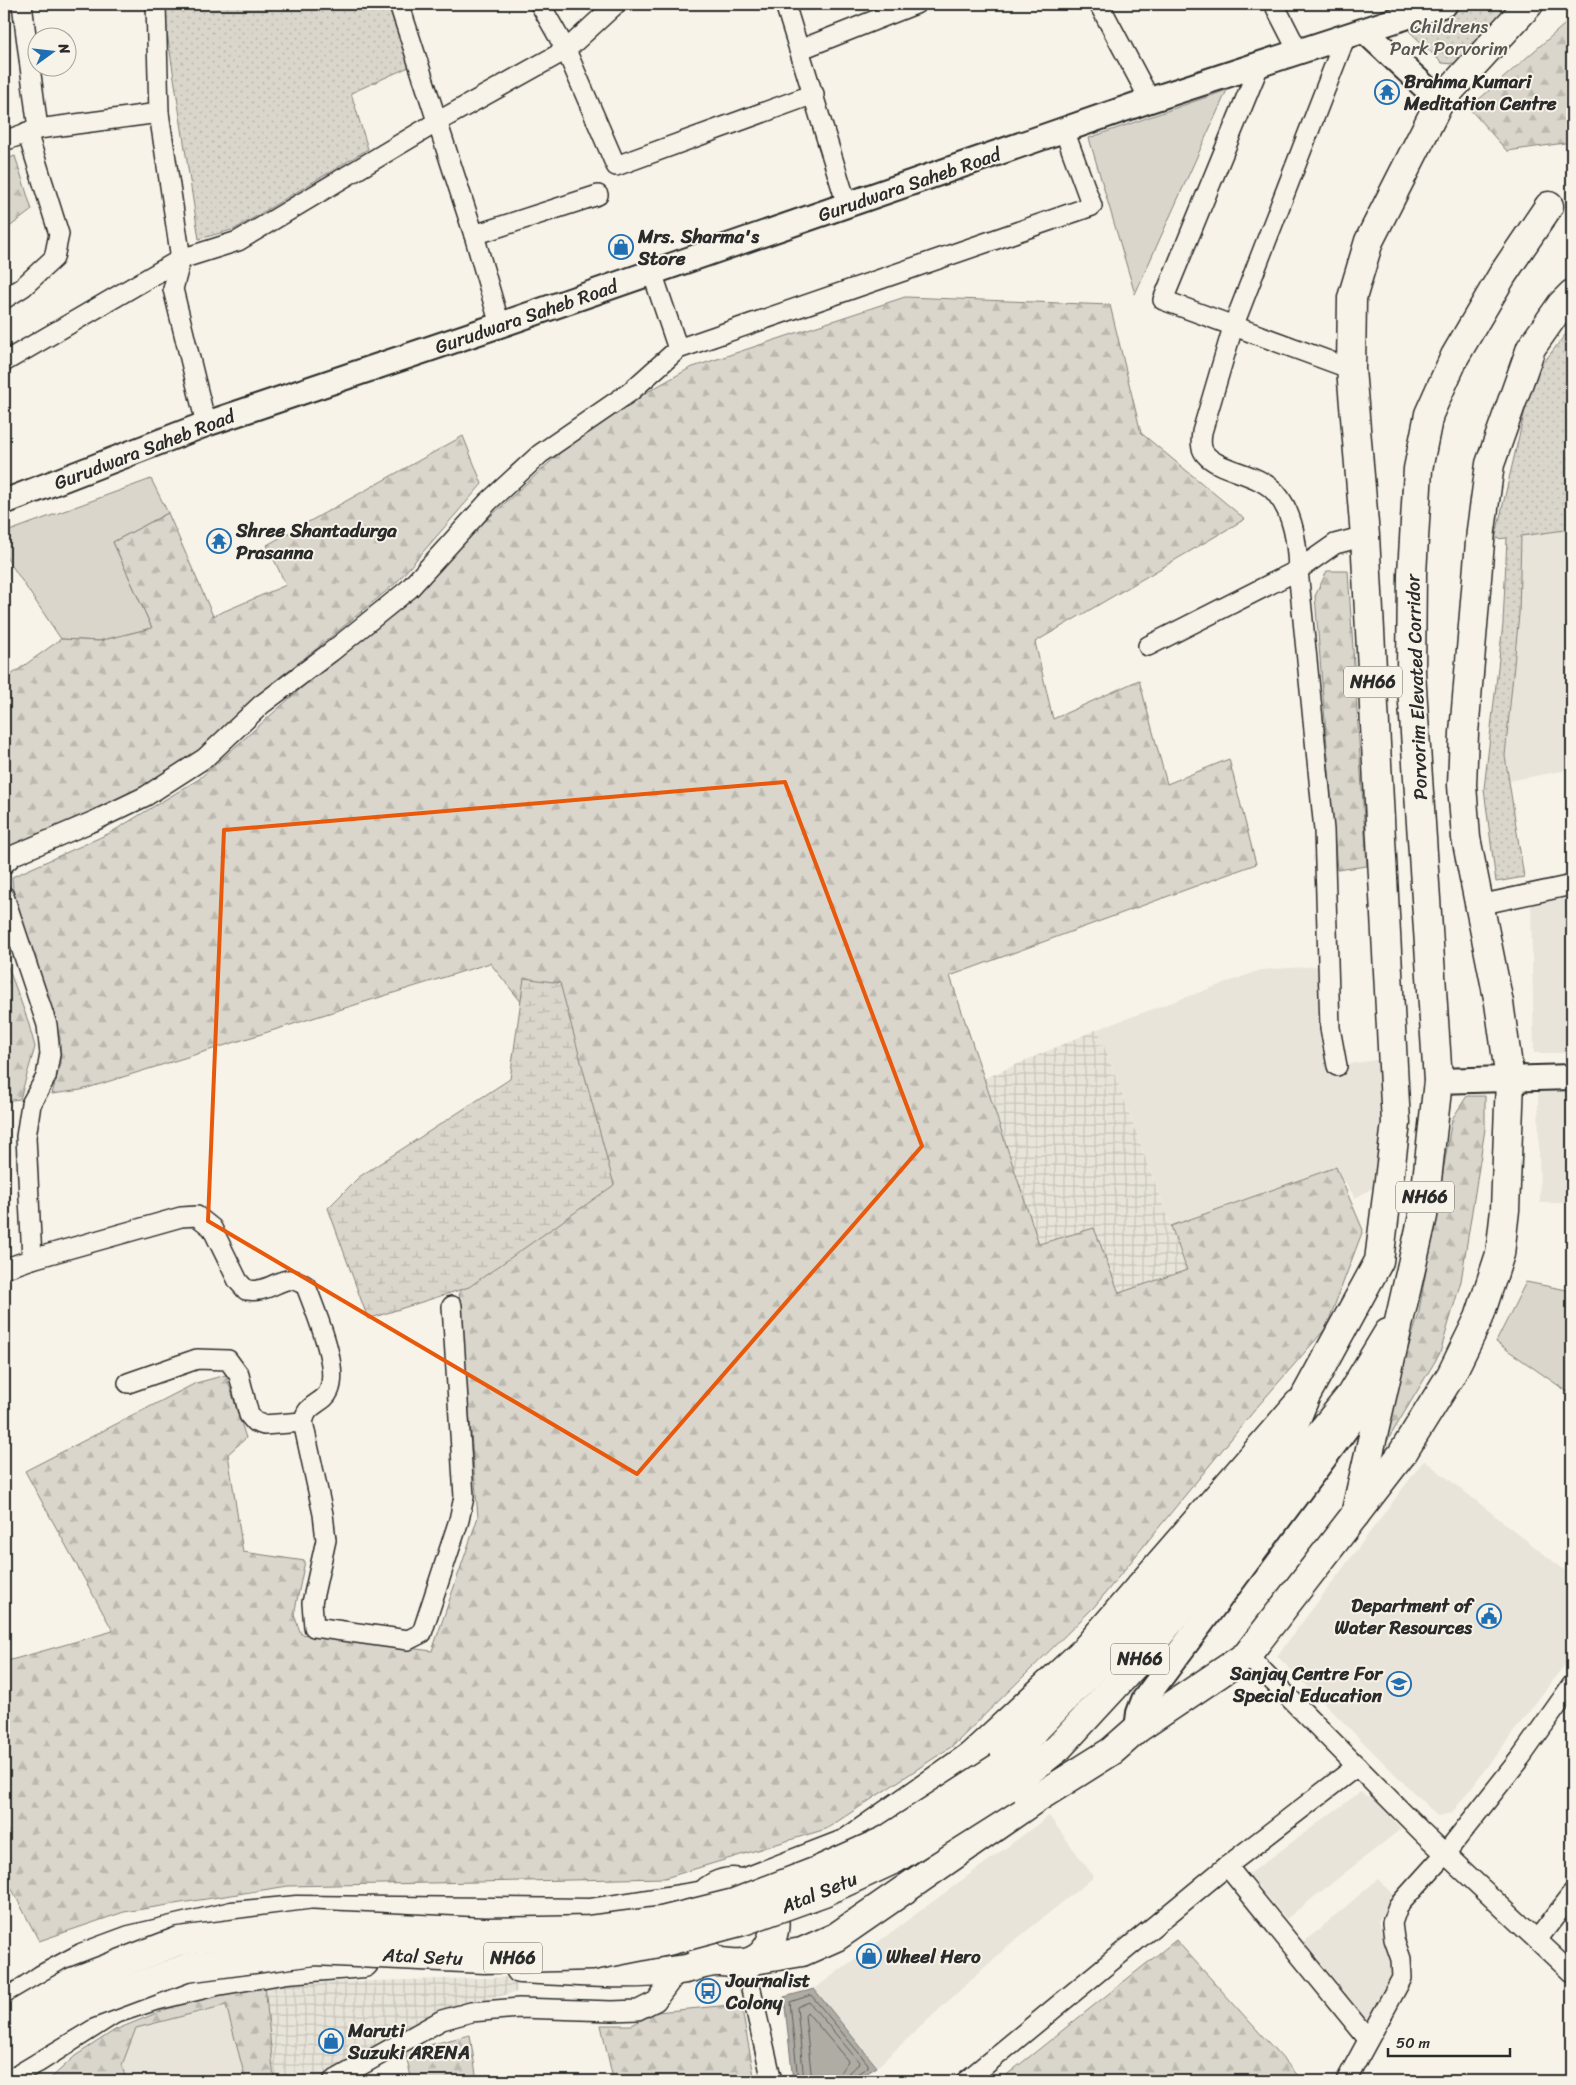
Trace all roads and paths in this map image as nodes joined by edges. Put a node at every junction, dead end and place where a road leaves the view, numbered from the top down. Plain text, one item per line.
1 (22, 4) edge
2 (156, 4) edge
3 (399, 4) edge
4 (540, 4) edge
5 (616, 4) edge
6 (785, 4) edge
7 (916, 4) edge
8 (1099, 4) edge
9 (1274, 4) edge
10 (1445, 4) edge
11 (1529, 4) edge
12 (1355, 34) junction
13 (566, 50) junction
14 (799, 50) junction
15 (1299, 52) junction
16 (1259, 66) junction
17 (814, 94) junction
18 (1150, 100) junction
19 (1440, 101) junction
20 (159, 114) junction
21 (437, 122) junction
22 (1064, 130) junction
23 (33, 131) junction
24 (4, 140) edge
25 (598, 195) dead end
26 (847, 205) junction
27 (1549, 206) dead end
28 (474, 235) junction
29 (181, 259) junction
30 (652, 272) junction
31 (1572, 294) edge
32 (4, 299) edge
33 (500, 325) junction
34 (1233, 327) junction
35 (678, 349) junction
36 (4, 362) edge
37 (1351, 369) junction
38 (206, 424) junction
39 (4, 502) edge
40 (1365, 536) junction
41 (1298, 570) junction
42 (1148, 646) dead end
43 (4, 864) edge
44 (1572, 885) edge
45 (4, 896) edge
46 (1479, 904) junction
47 (1337, 1066) dead end
48 (1572, 1077) edge
49 (1438, 1080) junction
50 (1510, 1080) junction
51 (32, 1259) junction
52 (4, 1269) edge
53 (452, 1306) dead end
54 (1401, 1312) junction
55 (128, 1383) dead end
56 (1357, 1384) junction
57 (1306, 1395) junction
58 (302, 1422) junction
59 (1248, 1506) junction
60 (1355, 1515) junction
61 (1247, 1655) junction
62 (1572, 1686) edge
63 (1137, 1729) junction
64 (1357, 1766) junction
65 (1003, 1777) junction
66 (1445, 1854) junction
67 (1227, 1866) junction
68 (744, 1883) junction
69 (1572, 1894) edge
70 (704, 1895) junction
71 (1537, 1940) junction
72 (739, 1962) junction
73 (679, 1970) junction
74 (1572, 1973) edge
75 (4, 2006) edge
76 (4, 2022) edge
77 (1368, 2039) junction
78 (4, 2054) edge
79 (4, 2075) edge
80 (970, 2080) edge
81 (333, 2081) edge
82 (772, 2081) edge
83 (1346, 2081) edge

1 - 23 street
2 - 20 street
3 - 21 street
4 - 13 street
5 - 13 street
6 - 14 street
7 - 14 street
8 - 18 street
9 - 15 street
10 - 12 street, Gurudwara Saheb Road
11 - 19 main road, NH66
12 - 15 street, Gurudwara Saheb Road
12 - 19 street
12 - 34 street
13 - 17 street
13 - 21 street
14 - 17 street
15 - 16 street, Gurudwara Saheb Road
16 - 18 street, Gurudwara Saheb Road
16 - 34 street
17 - 26 street
18 - 22 street, Gurudwara Saheb Road
19 - 37 main road, NH66
20 - 23 street
20 - 29 street
21 - 28 street
21 - 29 street
22 - 26 street, Gurudwara Saheb Road
22 - 35 street
23 - 24 street
23 - 32 street
25 - 28 street
26 - 30 street, Gurudwara Saheb Road
27 - 49 main road, Porvorim Elevated Corridor
28 - 33 street
29 - 36 street
29 - 38 street
30 - 33 street, Gurudwara Saheb Road
30 - 35 street
31 - 46 main road
33 - 38 street, Gurudwara Saheb Road
34 - 37 street
34 - 41 street
35 - 43 street
37 - 40 main road, NH66
38 - 39 street, Gurudwara Saheb Road
40 - 41 street
40 - 57 main road, NH66
41 - 42 street
41 - 47 street
44 - 46 street
45 - 51 street
46 - 50 main road
48 - 50 street
49 - 50 street
49 - 54 main road, NH66
50 - 60 main road
51 - 52 street
51 - 58 street
53 - 58 street
54 - 56 main road, NH66
54 - 60 main road
55 - 58 street
56 - 59 main road, NH66
56 - 63 street
57 - 59 main road, NH66
57 - 68 main road
59 - 65 main road, NH66
60 - 61 main road
61 - 63 main road
61 - 64 street
62 - 66 street
63 - 72 main road
64 - 66 street
64 - 67 street
65 - 76 main road, Atal Setu / NH66, bridge
65 - 78 main road, Atal Setu / NH66, bridge
66 - 71 street
66 - 77 street
67 - 77 street
67 - 80 street
68 - 70 main road
68 - 72 main road
69 - 71 street
70 - 72 main road
70 - 75 main road
71 - 74 street
72 - 73 main road
72 - 82 street
73 - 79 main road
73 - 81 street
77 - 83 street

